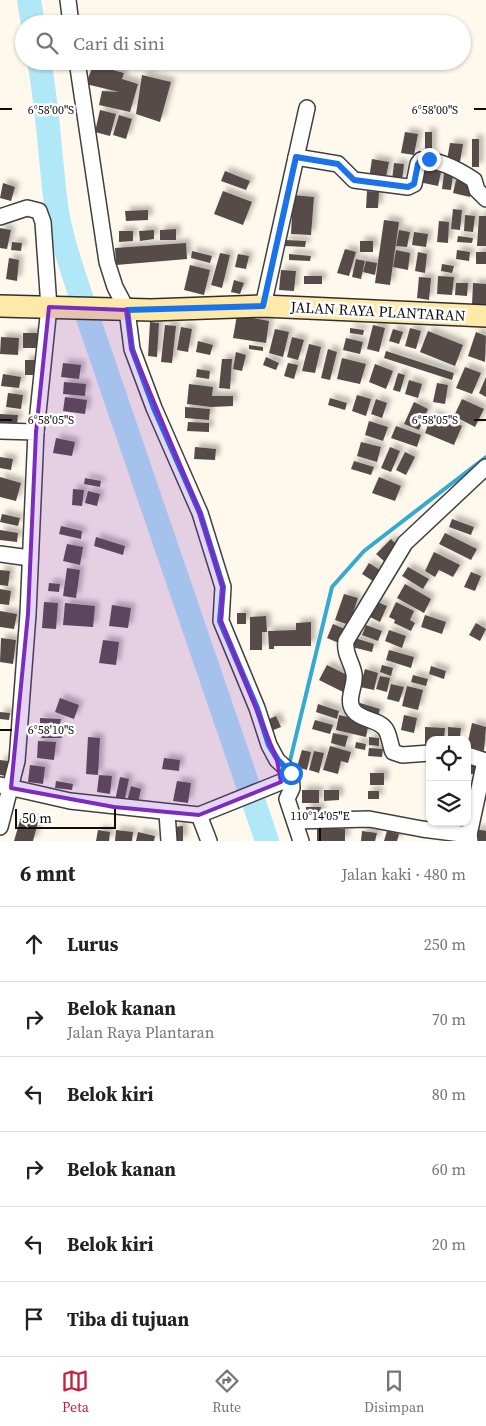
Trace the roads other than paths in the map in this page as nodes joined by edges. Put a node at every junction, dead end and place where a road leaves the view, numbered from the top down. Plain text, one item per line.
1 (68, 0) edge
2 (70, 15) edge
3 (78, 70) edge
4 (307, 108) dead end
5 (296, 157) junction
6 (486, 198) edge
7 (0, 217) edge
8 (0, 306) edge
9 (263, 306) junction
10 (54, 307) junction
11 (123, 310) junction
12 (486, 316) edge
13 (0, 431) edge
14 (36, 432) junction
15 (486, 467) edge
16 (0, 554) edge
17 (30, 558) junction
18 (426, 753) edge
19 (471, 756) edge
20 (486, 761) edge
21 (283, 780) junction
22 (6, 786) edge
23 (167, 814) junction
24 (199, 815) junction
25 (295, 821) junction
26 (0, 827) edge
27 (470, 838) edge
28 (169, 841) edge
29 (209, 841) edge
30 (301, 841) edge

1 - 2 street
3 - 11 street
4 - 5 street
5 - 6 street
5 - 9 street
7 - 10 street
8 - 10 main road, JALAN RAYA PLANTARAN
9 - 11 main road, JALAN RAYA PLANTARAN
9 - 12 main road, JALAN RAYA PLANTARAN
10 - 11 main road, JALAN RAYA PLANTARAN
10 - 14 street
11 - 21 street
13 - 14 street
14 - 17 street
15 - 18 street
16 - 17 street
17 - 22 street
19 - 20 street
20 - 27 street
21 - 24 street
21 - 25 street
22 - 23 street
22 - 26 street
23 - 24 street
23 - 28 street
24 - 29 street
25 - 27 street
25 - 30 street

